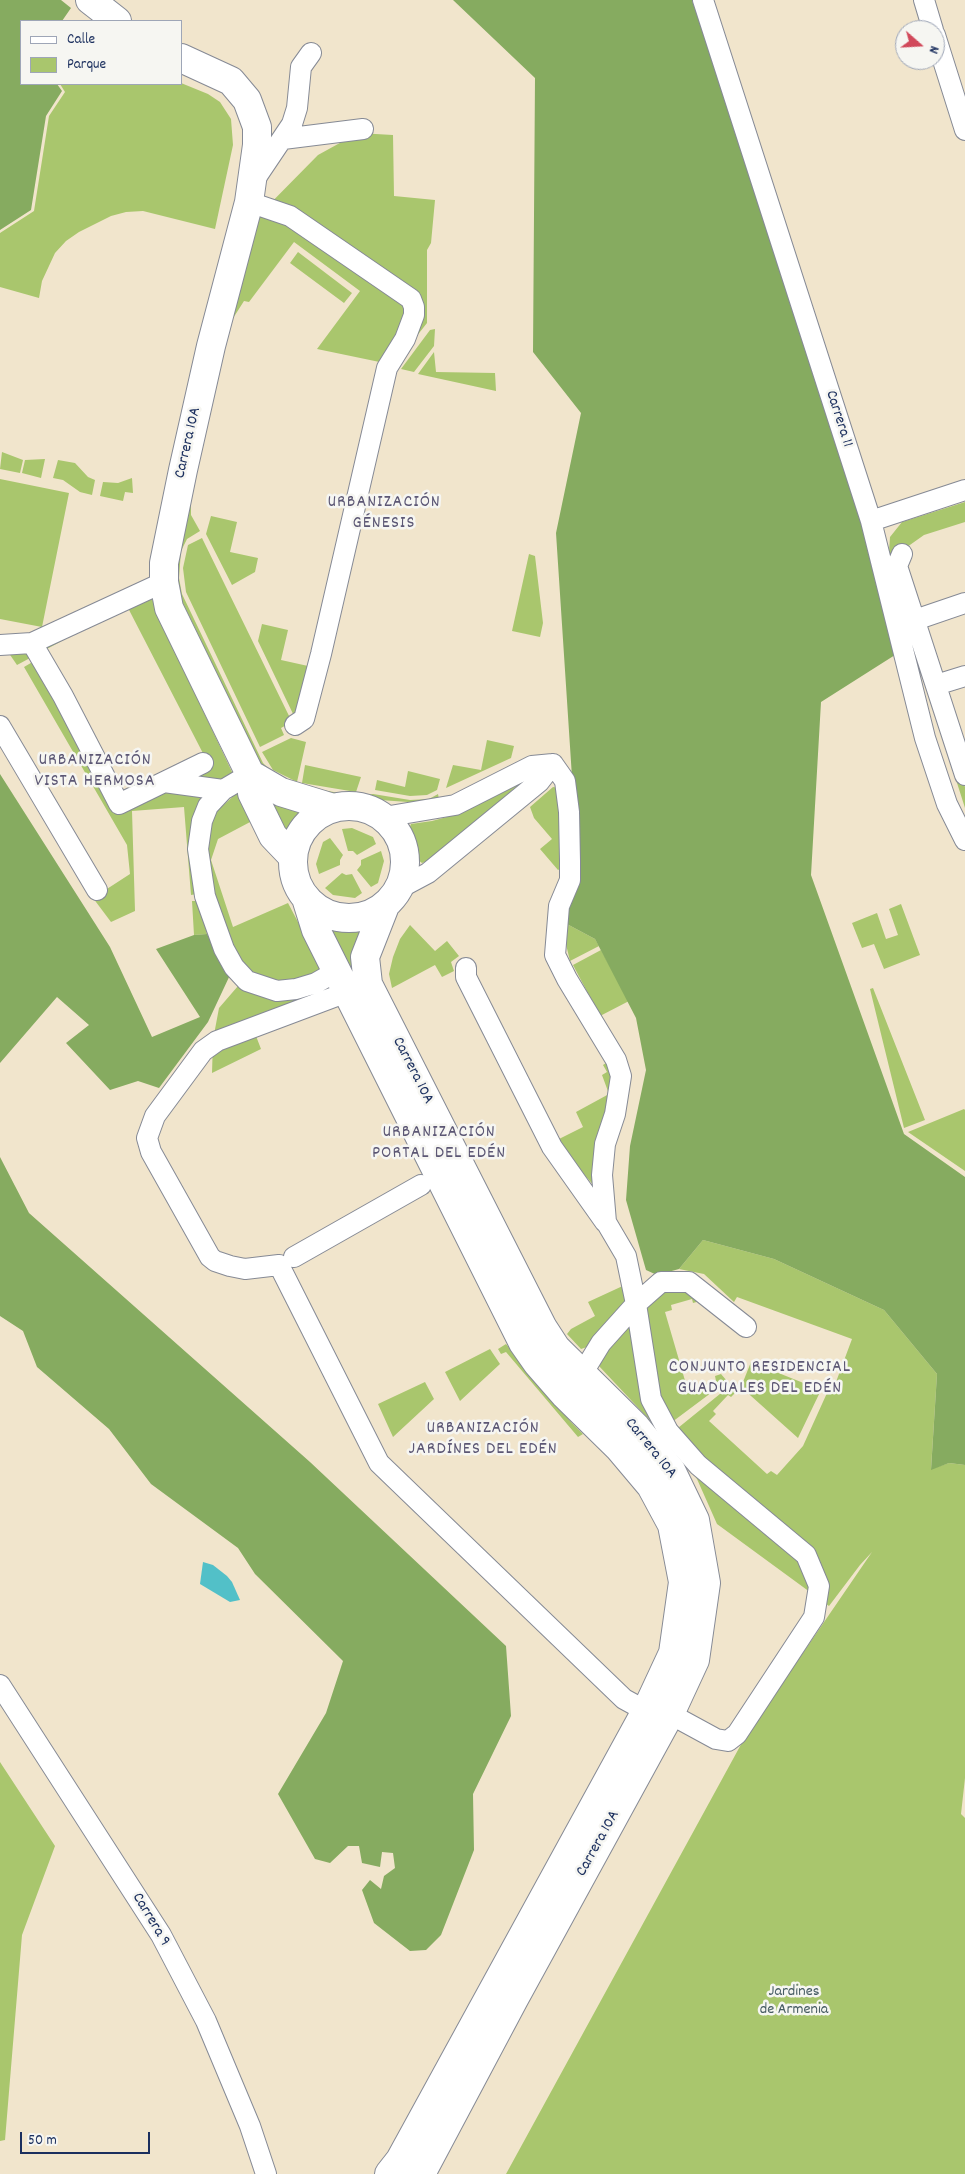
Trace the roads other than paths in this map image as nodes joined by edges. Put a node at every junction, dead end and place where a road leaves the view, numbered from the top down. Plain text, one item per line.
1 (90, 0) edge
2 (703, 0) edge
3 (924, 0) edge
4 (116, 20) edge
5 (931, 20) edge
6 (311, 53) dead end
7 (182, 58) edge
8 (945, 67) edge
9 (363, 129) dead end
10 (965, 130) edge
11 (283, 139) junction
12 (250, 194) junction
13 (965, 490) edge
14 (870, 521) junction
15 (902, 554) dead end
16 (164, 582) junction
17 (965, 603) edge
18 (915, 620) junction
19 (32, 643) junction
20 (0, 644) edge
21 (965, 676) edge
22 (936, 685) junction
23 (296, 725) dead end
24 (0, 726) edge
25 (962, 752) edge
26 (203, 763) dead end
27 (553, 764) junction
28 (250, 774) junction
29 (965, 775) edge
30 (164, 782) junction
31 (222, 790) junction
32 (333, 808) junction
33 (384, 818) junction
34 (965, 840) edge
35 (293, 857) junction
36 (97, 890) dead end
37 (392, 897) junction
38 (306, 898) junction
39 (466, 968) dead end
40 (351, 983) junction
41 (421, 1185) dead end
42 (606, 1222) junction
43 (294, 1257) dead end
44 (636, 1304) junction
45 (746, 1327) dead end
46 (582, 1374) junction
47 (0, 1685) edge
48 (658, 1712) junction
49 (266, 2174) edge
50 (389, 2174) edge
51 (421, 2174) edge

1 - 4 street
2 - 14 street, Carrera 11
3 - 5 street
6 - 11 street
7 - 12 street, Carrera 10A
8 - 10 street
9 - 11 street
11 - 12 street
12 - 16 street, Carrera 10A
12 - 23 street
13 - 14 street
14 - 34 street, Carrera 11
15 - 18 street
16 - 19 street
16 - 28 street, Carrera 10A
17 - 18 street
18 - 22 street
19 - 20 street
19 - 30 street
21 - 22 street
22 - 25 street
24 - 36 street
25 - 29 street
26 - 30 street
27 - 33 street
27 - 37 street
27 - 42 street
28 - 31 street
28 - 32 street
28 - 35 street, Carrera 10A
30 - 31 street
31 - 40 street
32 - 33 street
32 - 35 street
33 - 37 street
35 - 38 street
37 - 38 street
37 - 40 street, Carrera 10A
38 - 40 street
39 - 42 street
40 - 46 street, Carrera 10A
40 - 48 street
40 - 48 street
41 - 43 street
42 - 44 street
44 - 45 street
44 - 46 street
44 - 48 street
46 - 48 street, Carrera 10A
47 - 49 street, Carrera 9
48 - 50 street
48 - 51 street, Carrera 10A

